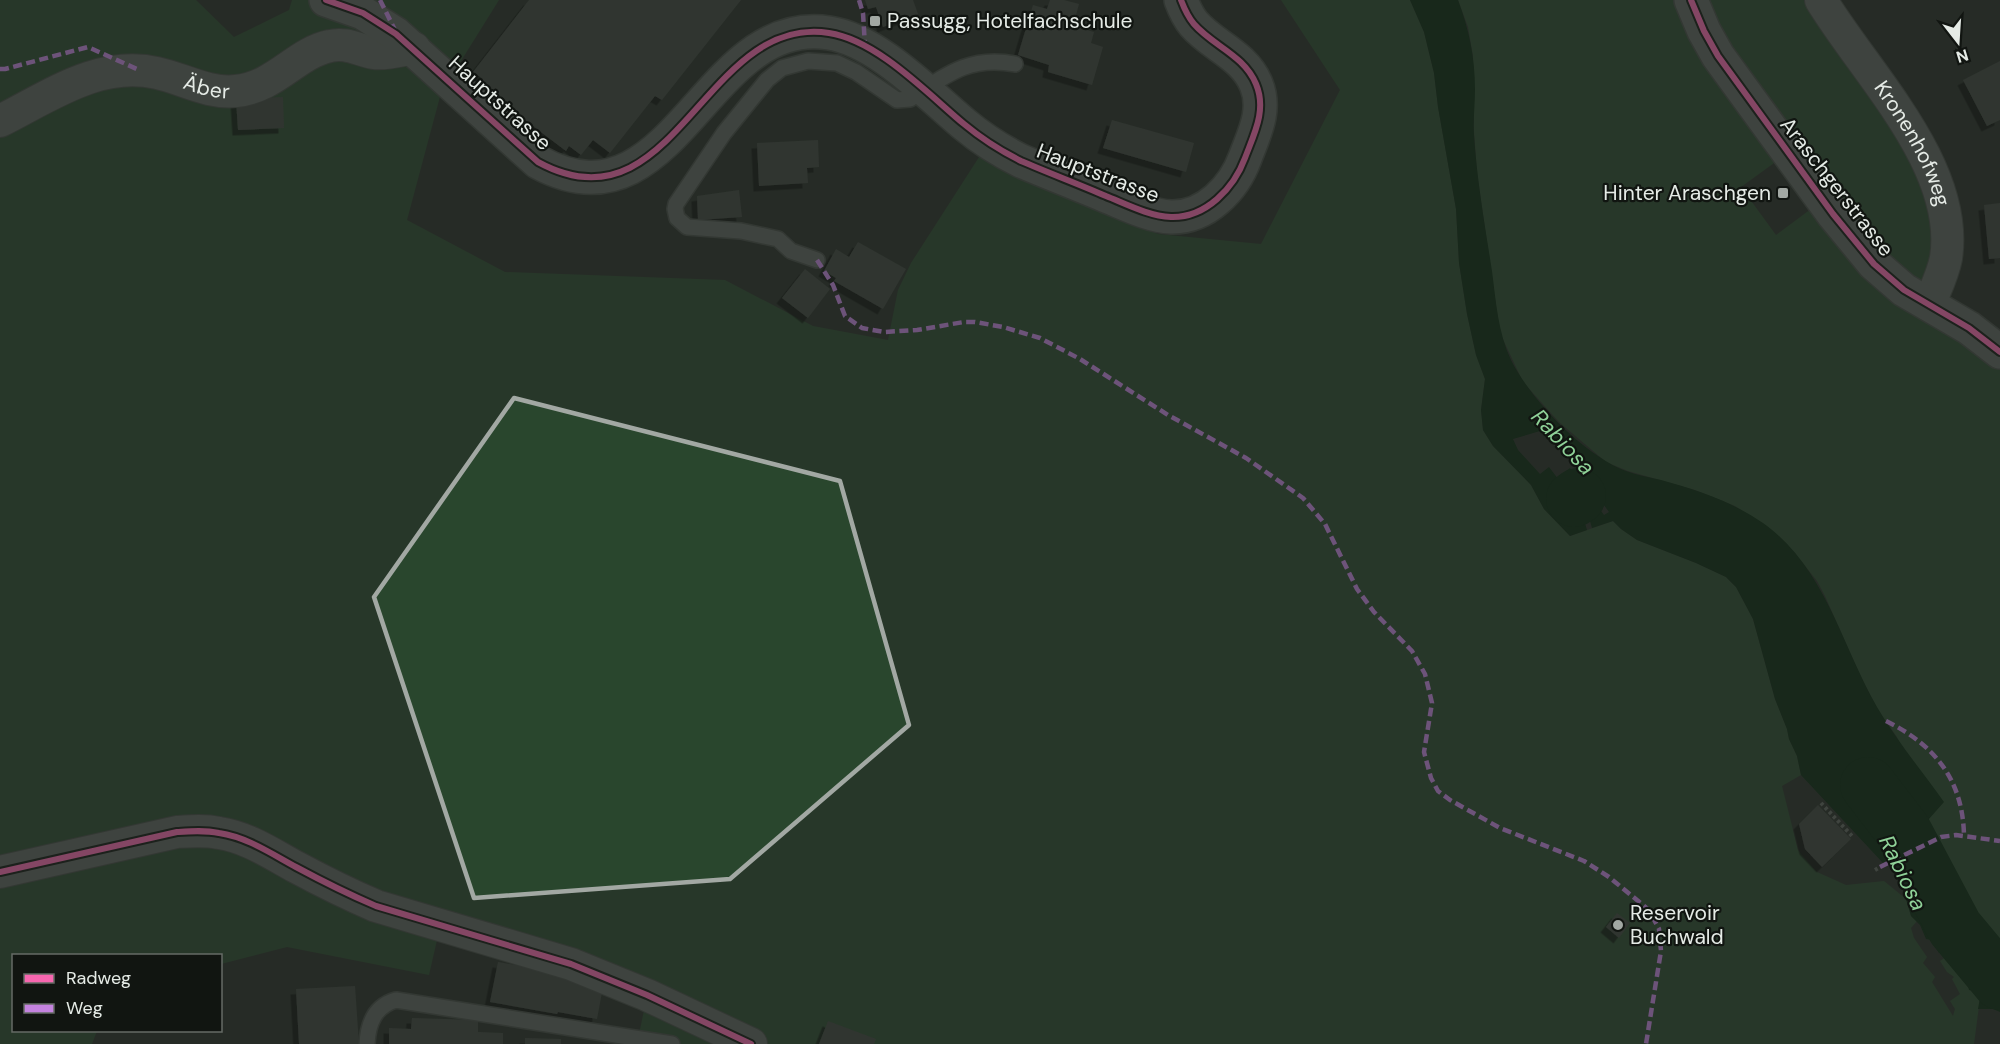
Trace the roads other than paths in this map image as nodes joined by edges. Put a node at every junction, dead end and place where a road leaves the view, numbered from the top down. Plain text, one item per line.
1 (326, 0) edge
2 (1181, 0) edge
3 (1691, 0) edge
4 (1821, 0) edge
5 (414, 48) junction
6 (1015, 64) dead end
7 (924, 89) junction
8 (0, 121) edge
9 (818, 260) dead end
10 (1929, 305) junction
11 (2000, 352) edge
12 (0, 872) edge
13 (367, 1044) edge
14 (672, 1044) edge
15 (752, 1044) edge

1 - 5 street, Hauptstrasse
2 - 7 street, Hauptstrasse
3 - 10 street, Araschgerstrasse
4 - 10 street, Kronenhofweg
5 - 7 street, Hauptstrasse
5 - 8 street, Äber
6 - 7 lane
7 - 9 lane
10 - 11 street, Araschgerstrasse
12 - 15 street
13 - 14 lane

